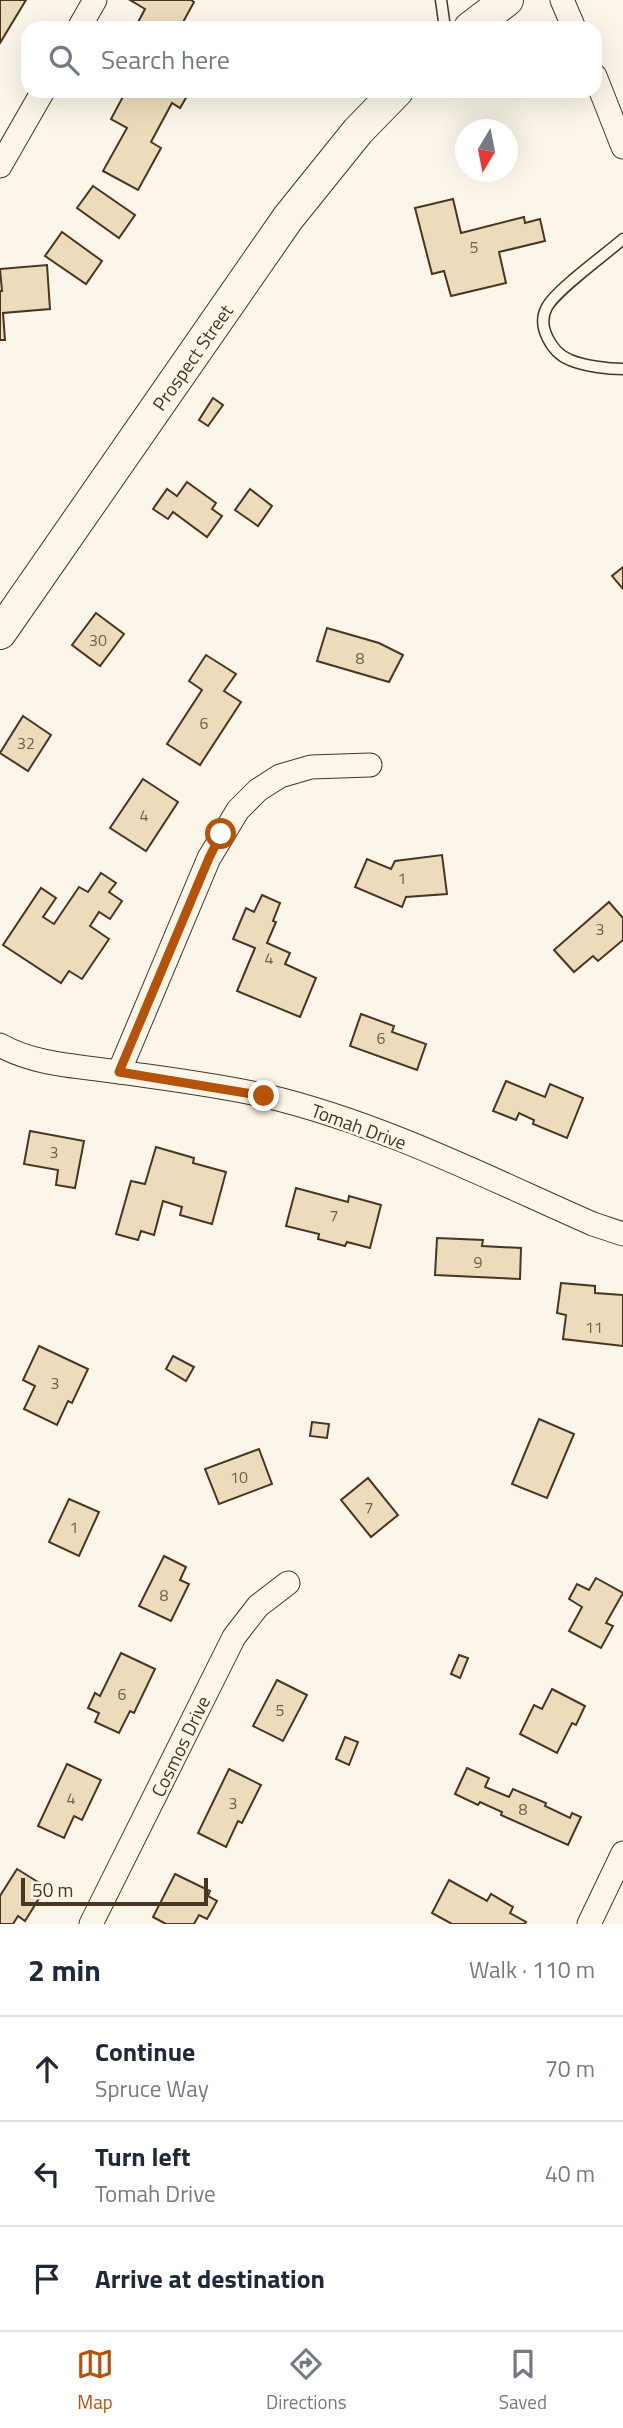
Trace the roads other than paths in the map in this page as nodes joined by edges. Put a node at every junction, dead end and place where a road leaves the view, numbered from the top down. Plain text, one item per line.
1 (95, 0) edge
2 (441, 0) edge
3 (506, 0) edge
4 (562, 0) edge
5 (83, 21) edge
6 (444, 21) edge
7 (479, 21) edge
8 (571, 21) edge
9 (602, 94) edge
10 (39, 98) edge
11 (390, 98) edge
12 (623, 147) edge
13 (0, 166) edge
14 (623, 239) edge
15 (623, 369) edge
16 (0, 633) edge
17 (370, 765) dead end
18 (0, 1045) edge
19 (119, 1072) junction
20 (623, 1234) edge
21 (288, 1583) dead end
22 (623, 1853) edge
23 (91, 1924) edge
24 (589, 1924) edge

1 - 5 street
2 - 6 lane
3 - 7 street
4 - 8 street
9 - 12 street
10 - 13 street
11 - 16 street, Prospect Street
14 - 15 lane
17 - 19 street
18 - 19 street, Tomah Drive
19 - 20 street, Tomah Drive
21 - 23 street, Cosmos Drive
22 - 24 street

